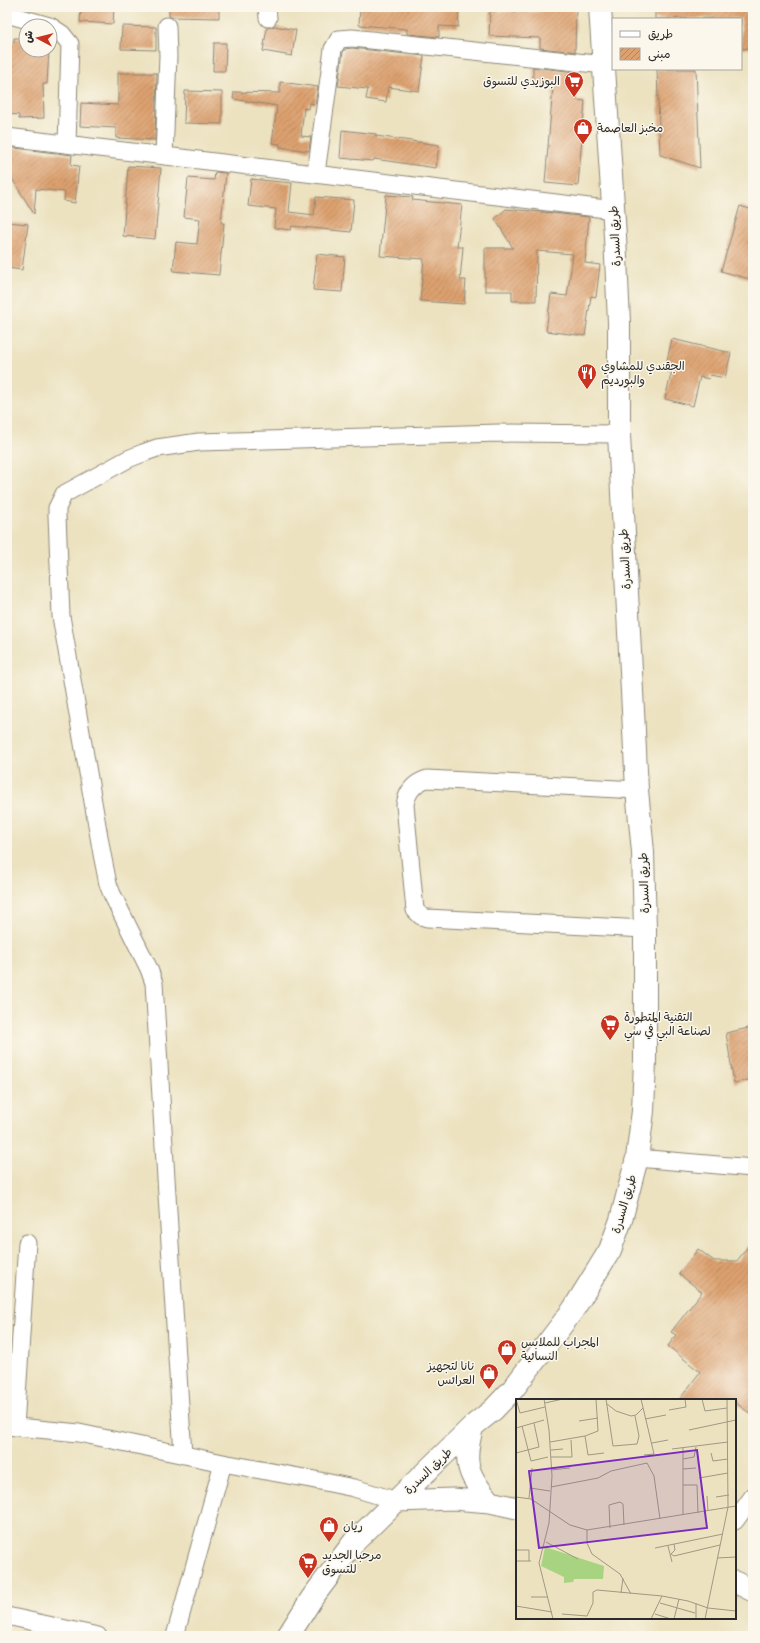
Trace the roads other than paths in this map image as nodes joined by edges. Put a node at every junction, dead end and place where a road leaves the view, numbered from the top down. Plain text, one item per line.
1 (600, 7) edge
2 (7, 14) edge
3 (21, 18) edge
4 (167, 26) dead end
5 (58, 31) edge
6 (604, 65) junction
7 (7, 137) edge
8 (67, 144) junction
9 (164, 156) junction
10 (316, 174) junction
11 (614, 210) junction
12 (619, 434) junction
13 (637, 790) junction
14 (646, 929) junction
15 (637, 1158) junction
16 (753, 1168) edge
17 (27, 1243) dead end
18 (11, 1426) edge
19 (473, 1426) junction
20 (183, 1455) junction
21 (223, 1463) junction
22 (753, 1496) edge
23 (397, 1501) junction
24 (490, 1502) junction
25 (516, 1508) edge
26 (736, 1520) edge
27 (736, 1582) edge
28 (753, 1591) edge
29 (7, 1616) edge
30 (98, 1636) edge
31 (175, 1636) edge
32 (288, 1636) edge

1 - 6 main road, طريق السدرة
2 - 3 street
4 - 9 street
5 - 8 street
6 - 10 street
6 - 11 main road, طريق السدرة
7 - 8 street
8 - 9 street
9 - 10 street
10 - 11 street
11 - 12 main road, طريق السدرة
12 - 13 main road, طريق السدرة
12 - 20 street
13 - 14 main road, طريق السدرة
13 - 14 street
14 - 15 main road, طريق السدرة
15 - 16 street
15 - 19 main road, طريق السدرة
17 - 18 street
18 - 20 street
19 - 23 main road, طريق السدرة
19 - 24 street
20 - 21 street
21 - 23 street
21 - 31 street
22 - 26 street
23 - 24 street
23 - 32 main road, طريق السدرة
24 - 25 street
27 - 28 street
29 - 30 street

